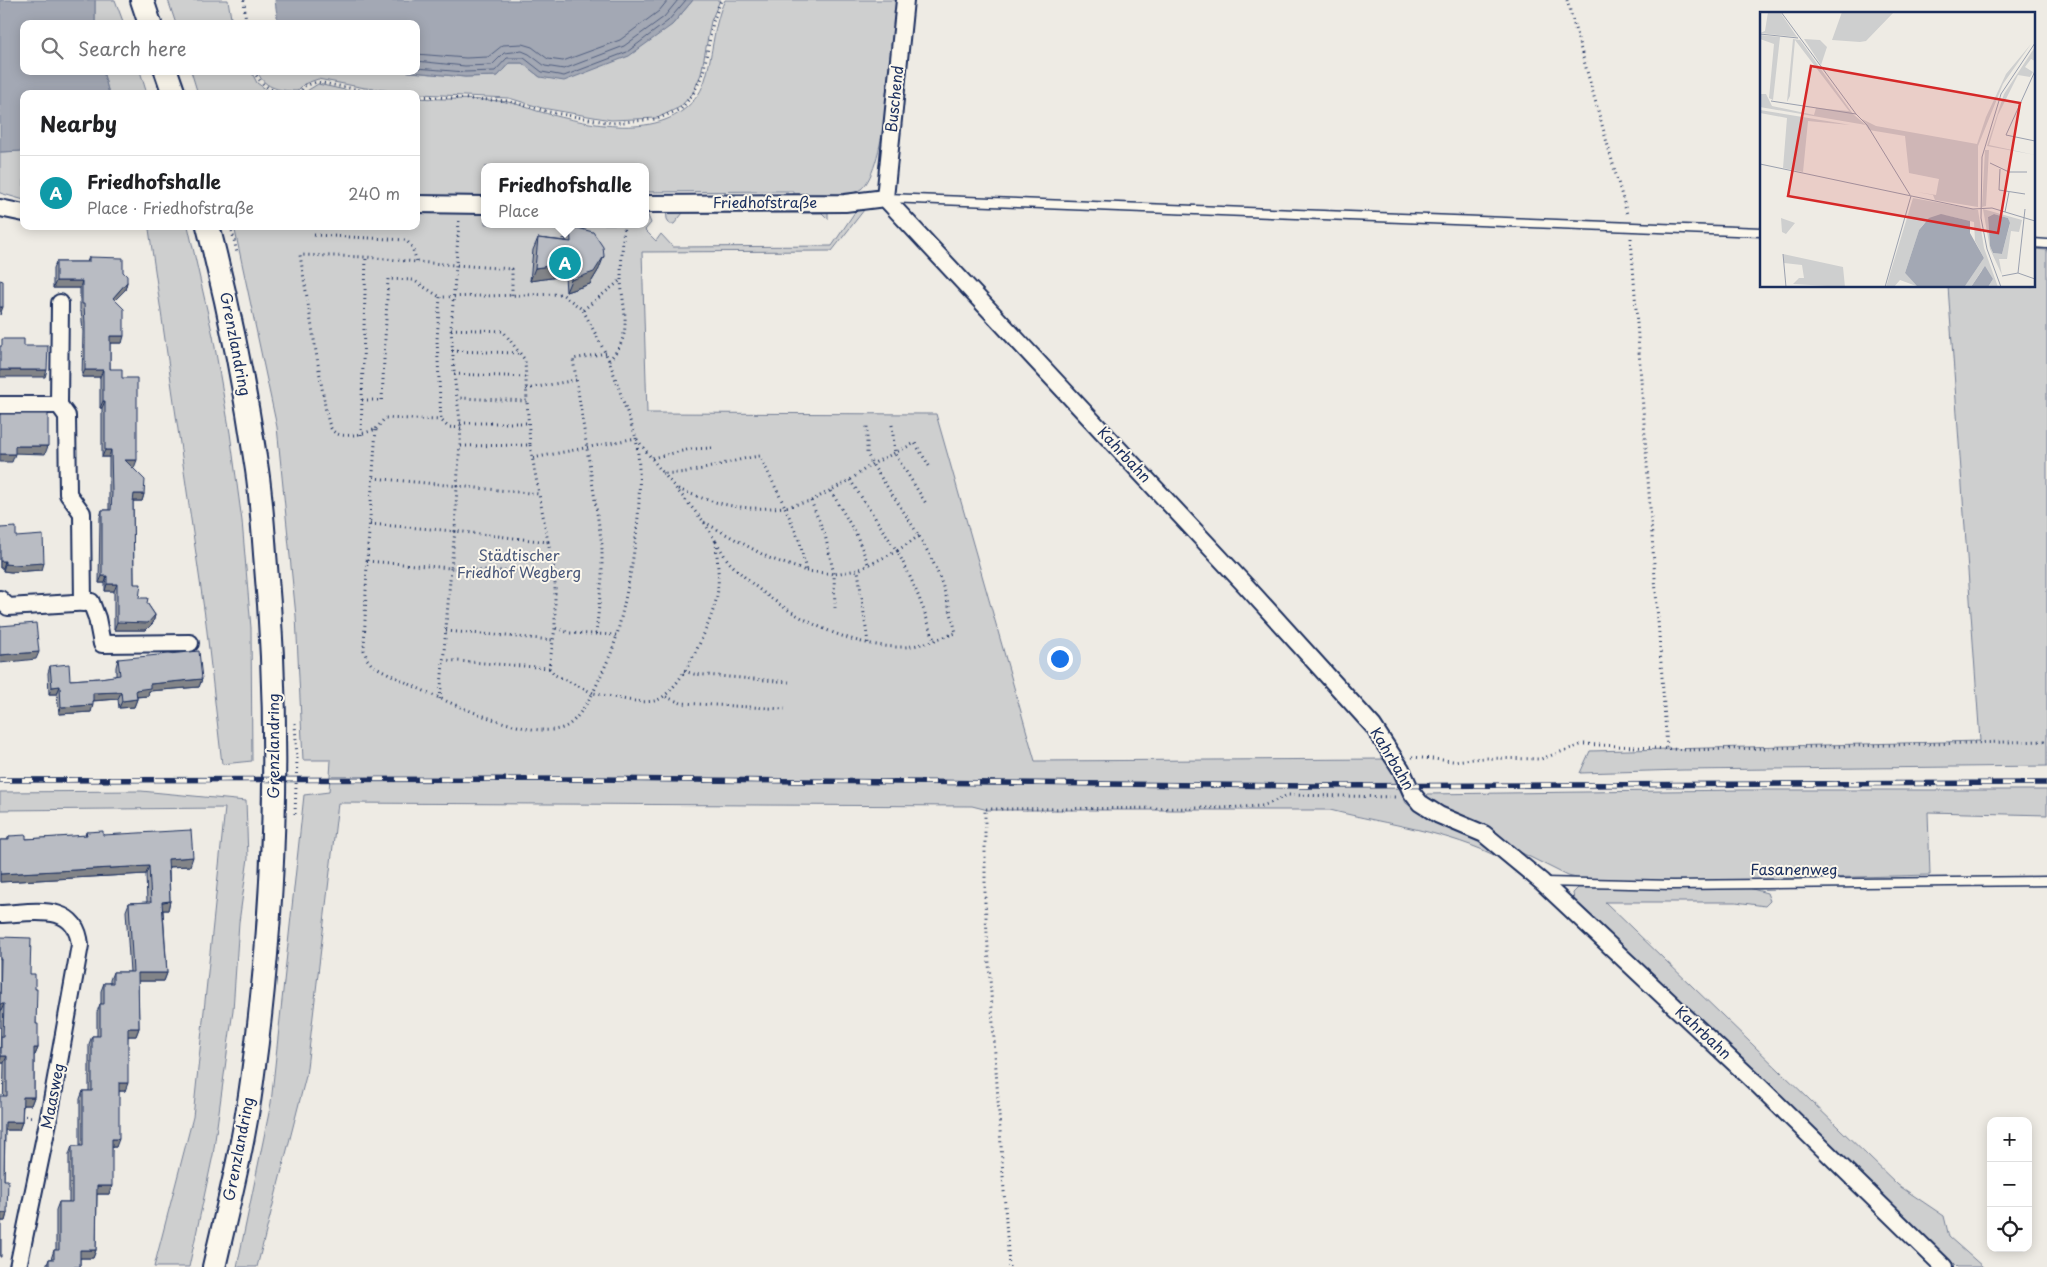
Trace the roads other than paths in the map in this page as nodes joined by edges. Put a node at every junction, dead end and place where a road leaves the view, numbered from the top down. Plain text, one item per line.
1 (142, 0) edge
2 (905, 0) edge
3 (149, 20) edge
4 (167, 75) edge
5 (173, 90) edge
6 (885, 198) junction
7 (420, 204) edge
8 (649, 204) edge
9 (481, 205) edge
10 (0, 208) edge
11 (20, 212) edge
12 (209, 230) edge
13 (1760, 232) edge
14 (2034, 243) edge
15 (2047, 244) edge
16 (60, 303) dead end
17 (0, 405) edge
18 (59, 405) junction
19 (0, 599) edge
20 (83, 603) junction
21 (190, 643) dead end
22 (2047, 881) edge
23 (1542, 882) junction
24 (0, 914) edge
25 (18, 1267) edge
26 (214, 1267) edge
27 (1944, 1267) edge

1 - 3 main road
2 - 6 street, Buschend
4 - 5 main road
6 - 8 street, Friedhofstraße
6 - 13 lane
6 - 23 street, Kahrbahn
7 - 9 street
10 - 11 street
12 - 26 main road, Grenzlandring
14 - 15 lane
16 - 18 street
17 - 18 street
18 - 20 street
19 - 20 street
20 - 21 street
22 - 23 lane, Fasanenweg
23 - 27 street, Kahrbahn
24 - 25 street, Maasweg

